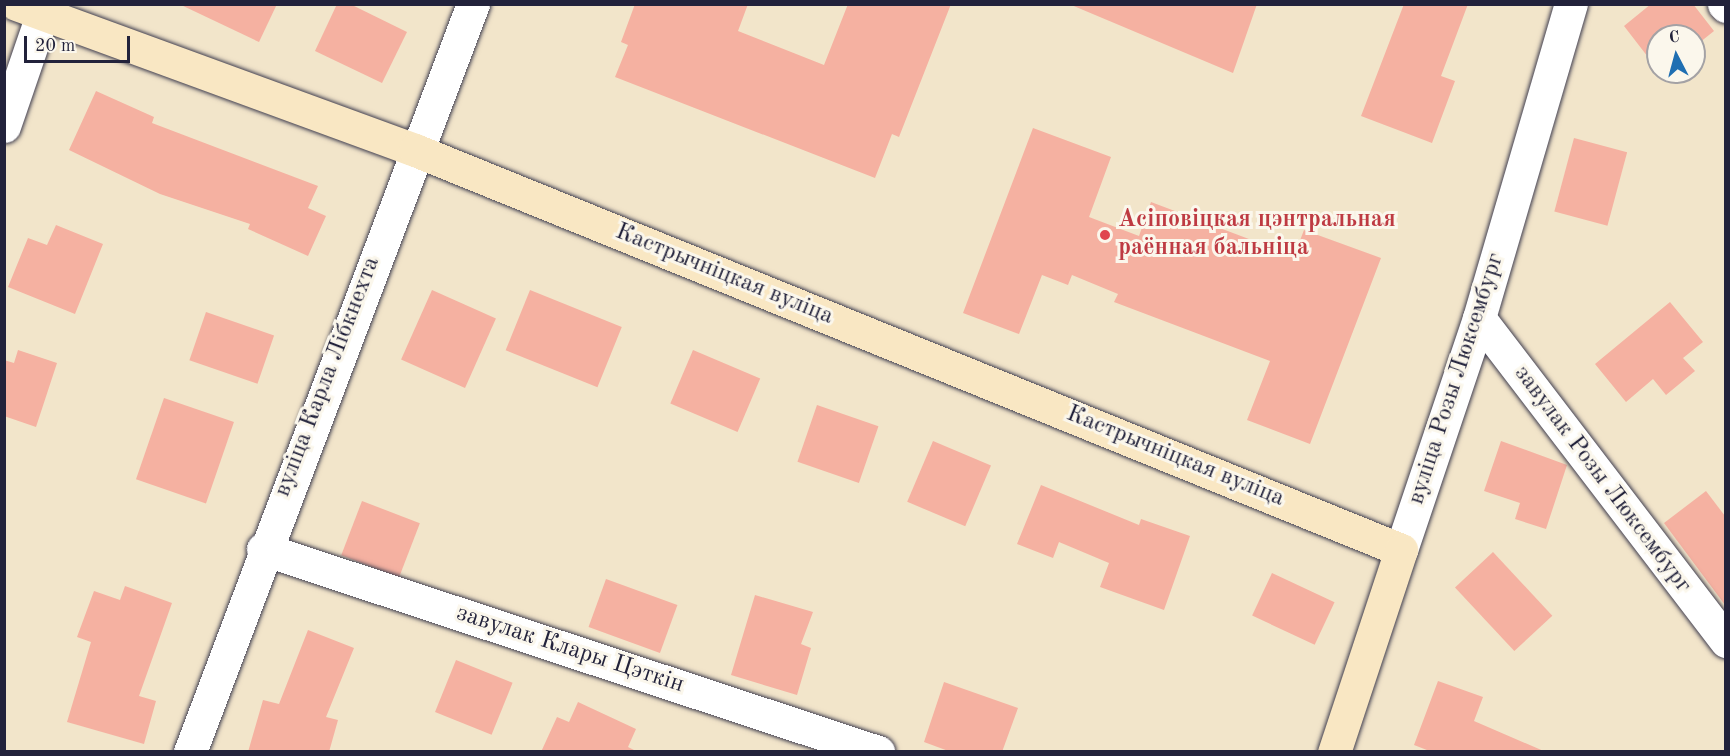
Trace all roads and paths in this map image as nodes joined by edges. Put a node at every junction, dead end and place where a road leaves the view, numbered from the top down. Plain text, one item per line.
1 (473, 4) edge
2 (1571, 4) edge
3 (29, 10) edge
4 (4, 126) edge
5 (415, 150) junction
6 (1479, 318) junction
7 (263, 549) junction
8 (1401, 550) junction
9 (1725, 641) edge
10 (190, 752) edge
11 (878, 752) edge
12 (1334, 752) edge

1 - 5 street, вуліца Карла Лібкнехта
2 - 6 street, вуліца Розы Люксембург
3 - 4 street, Кастрычніцкая вуліца
3 - 5 street, Кастрычніцкая вуліца
5 - 7 street, вуліца Карла Лібкнехта
5 - 8 street, Кастрычніцкая вуліца
6 - 8 street, вуліца Розы Люксембург
6 - 9 street, завулак Розы Люксембург
7 - 10 street, вуліца Карла Лібкнехта
7 - 11 street, завулак Клары Цэткін
8 - 12 street, вуліца Розы Люксембург

